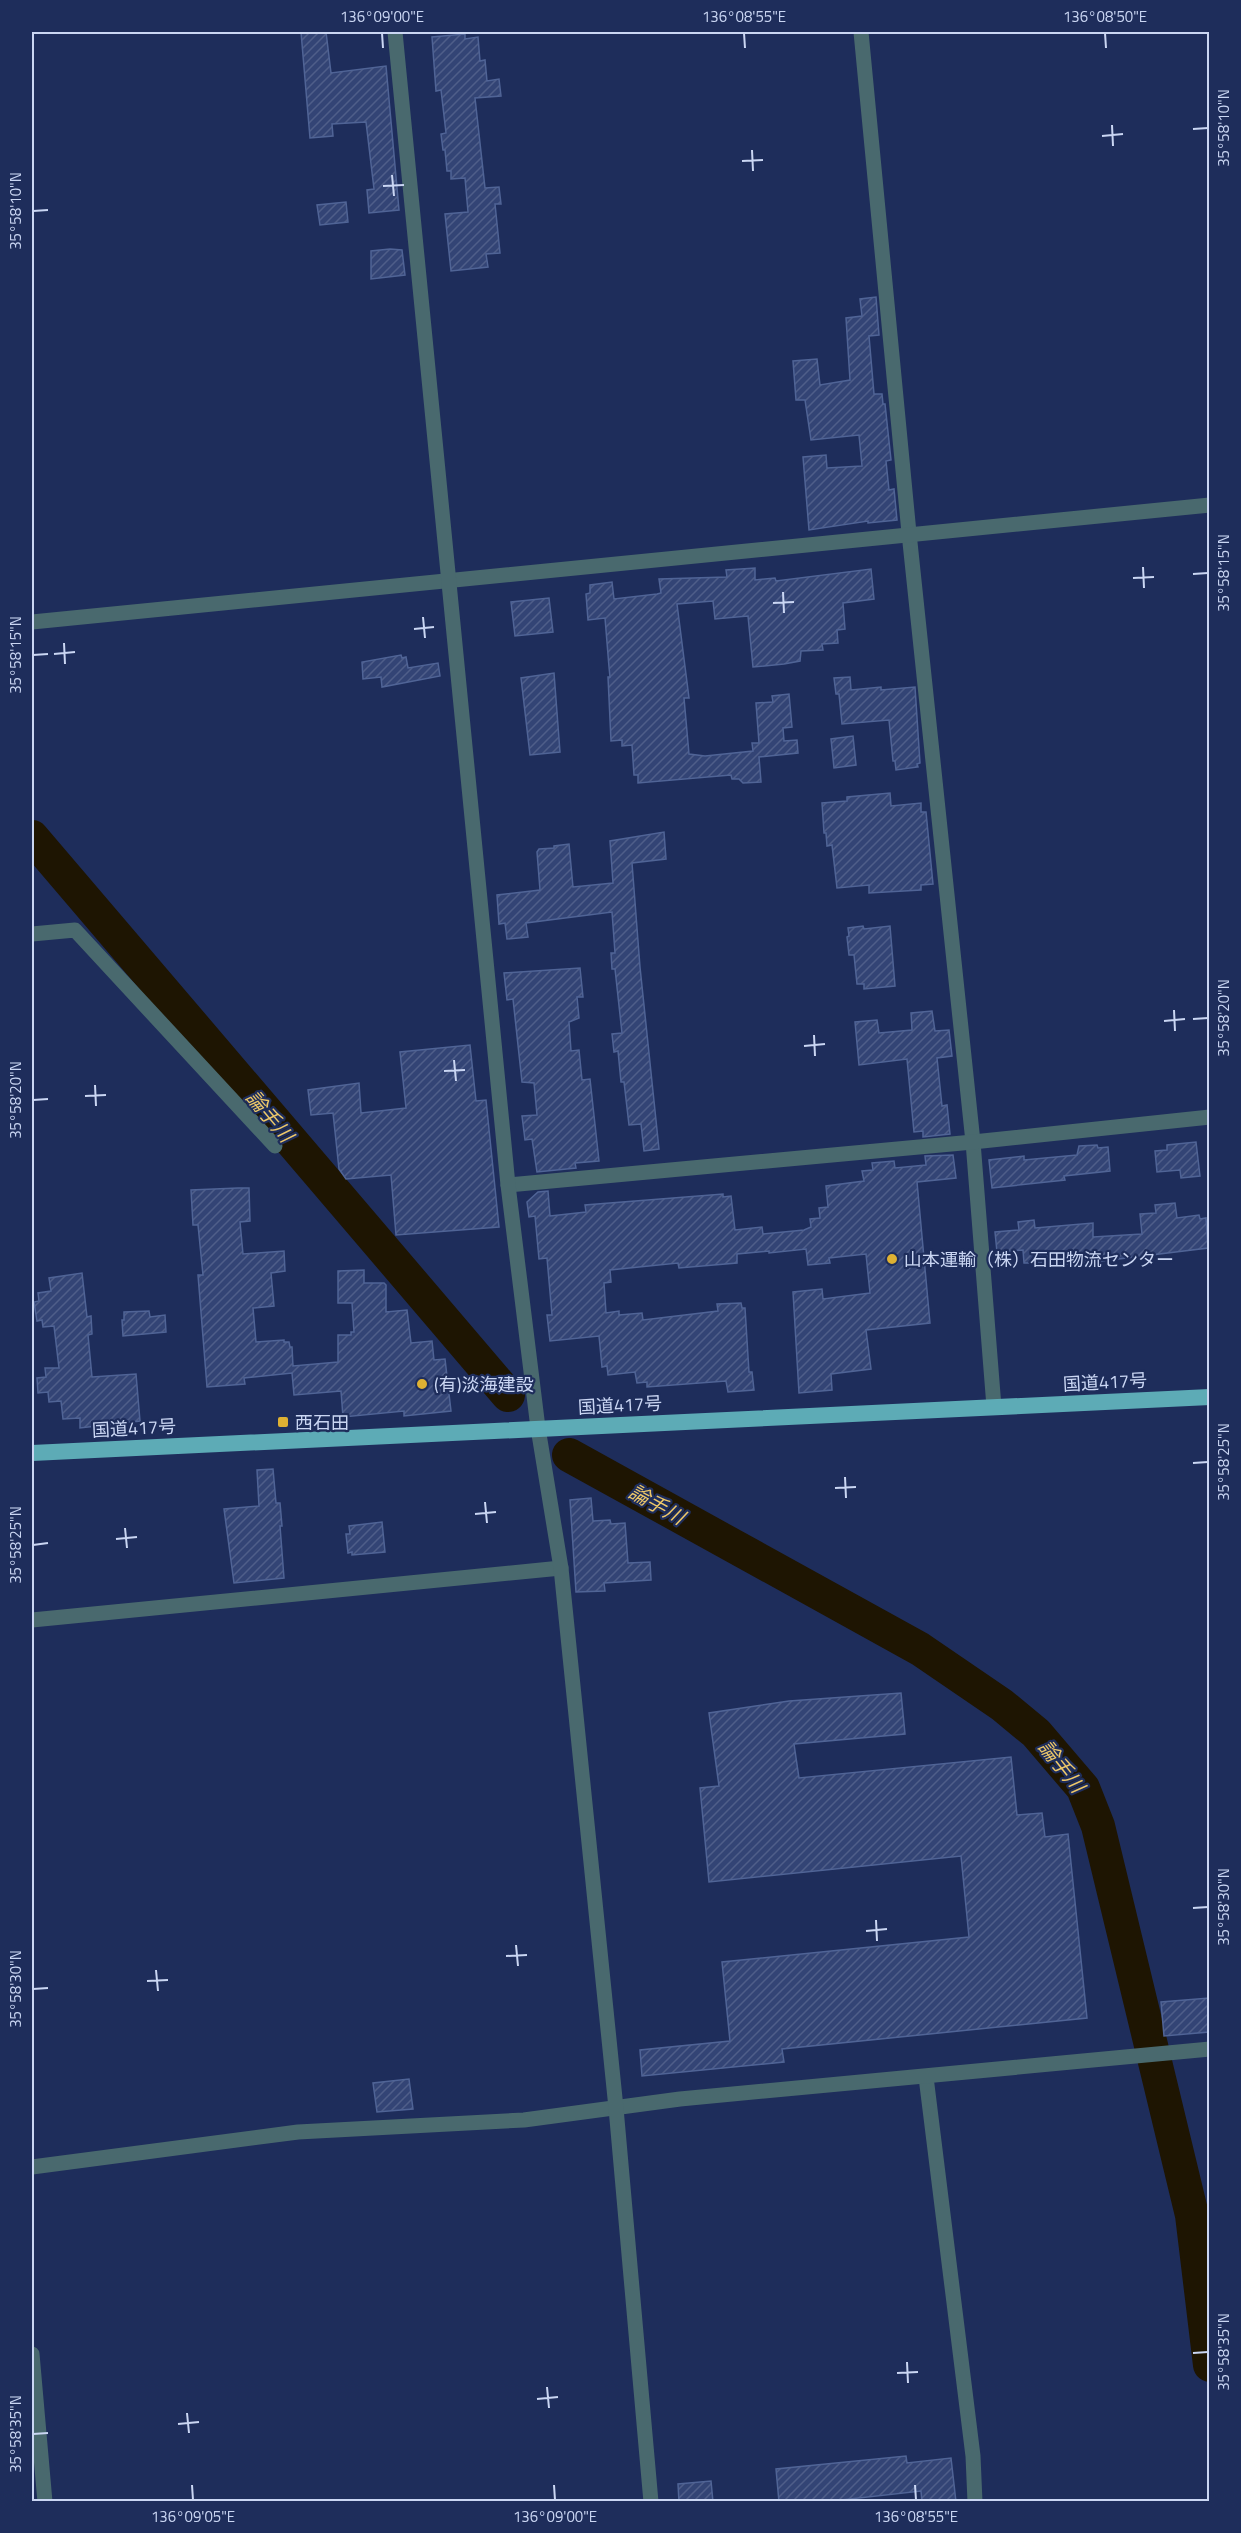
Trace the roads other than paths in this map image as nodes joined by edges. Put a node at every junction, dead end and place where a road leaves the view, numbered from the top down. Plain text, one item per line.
1 (394, 32) edge
2 (861, 32) edge
3 (1209, 505) edge
4 (909, 533) junction
5 (449, 580) junction
6 (32, 622) edge
7 (32, 934) edge
8 (1209, 1117) edge
9 (973, 1142) junction
10 (275, 1146) dead end
11 (508, 1185) junction
12 (1209, 1397) edge
13 (994, 1407) junction
14 (538, 1428) junction
15 (32, 1453) edge
16 (561, 1568) junction
17 (32, 1620) edge
18 (1209, 2049) edge
19 (926, 2077) junction
20 (616, 2108) junction
21 (32, 2167) edge
22 (32, 2354) edge
23 (45, 2502) edge
24 (651, 2502) edge
25 (975, 2502) edge

1 - 5 street
2 - 4 street
3 - 4 street
4 - 5 street
4 - 9 street
5 - 6 street
5 - 11 street
7 - 10 street
8 - 9 street
9 - 11 street
9 - 13 street
11 - 14 street
12 - 13 highway, 国道417号
13 - 14 highway, 国道417号
14 - 15 highway, 国道417号
14 - 16 street
16 - 17 street
16 - 20 street
18 - 19 street
19 - 20 street
19 - 25 street
20 - 21 street
20 - 24 street
22 - 23 street

